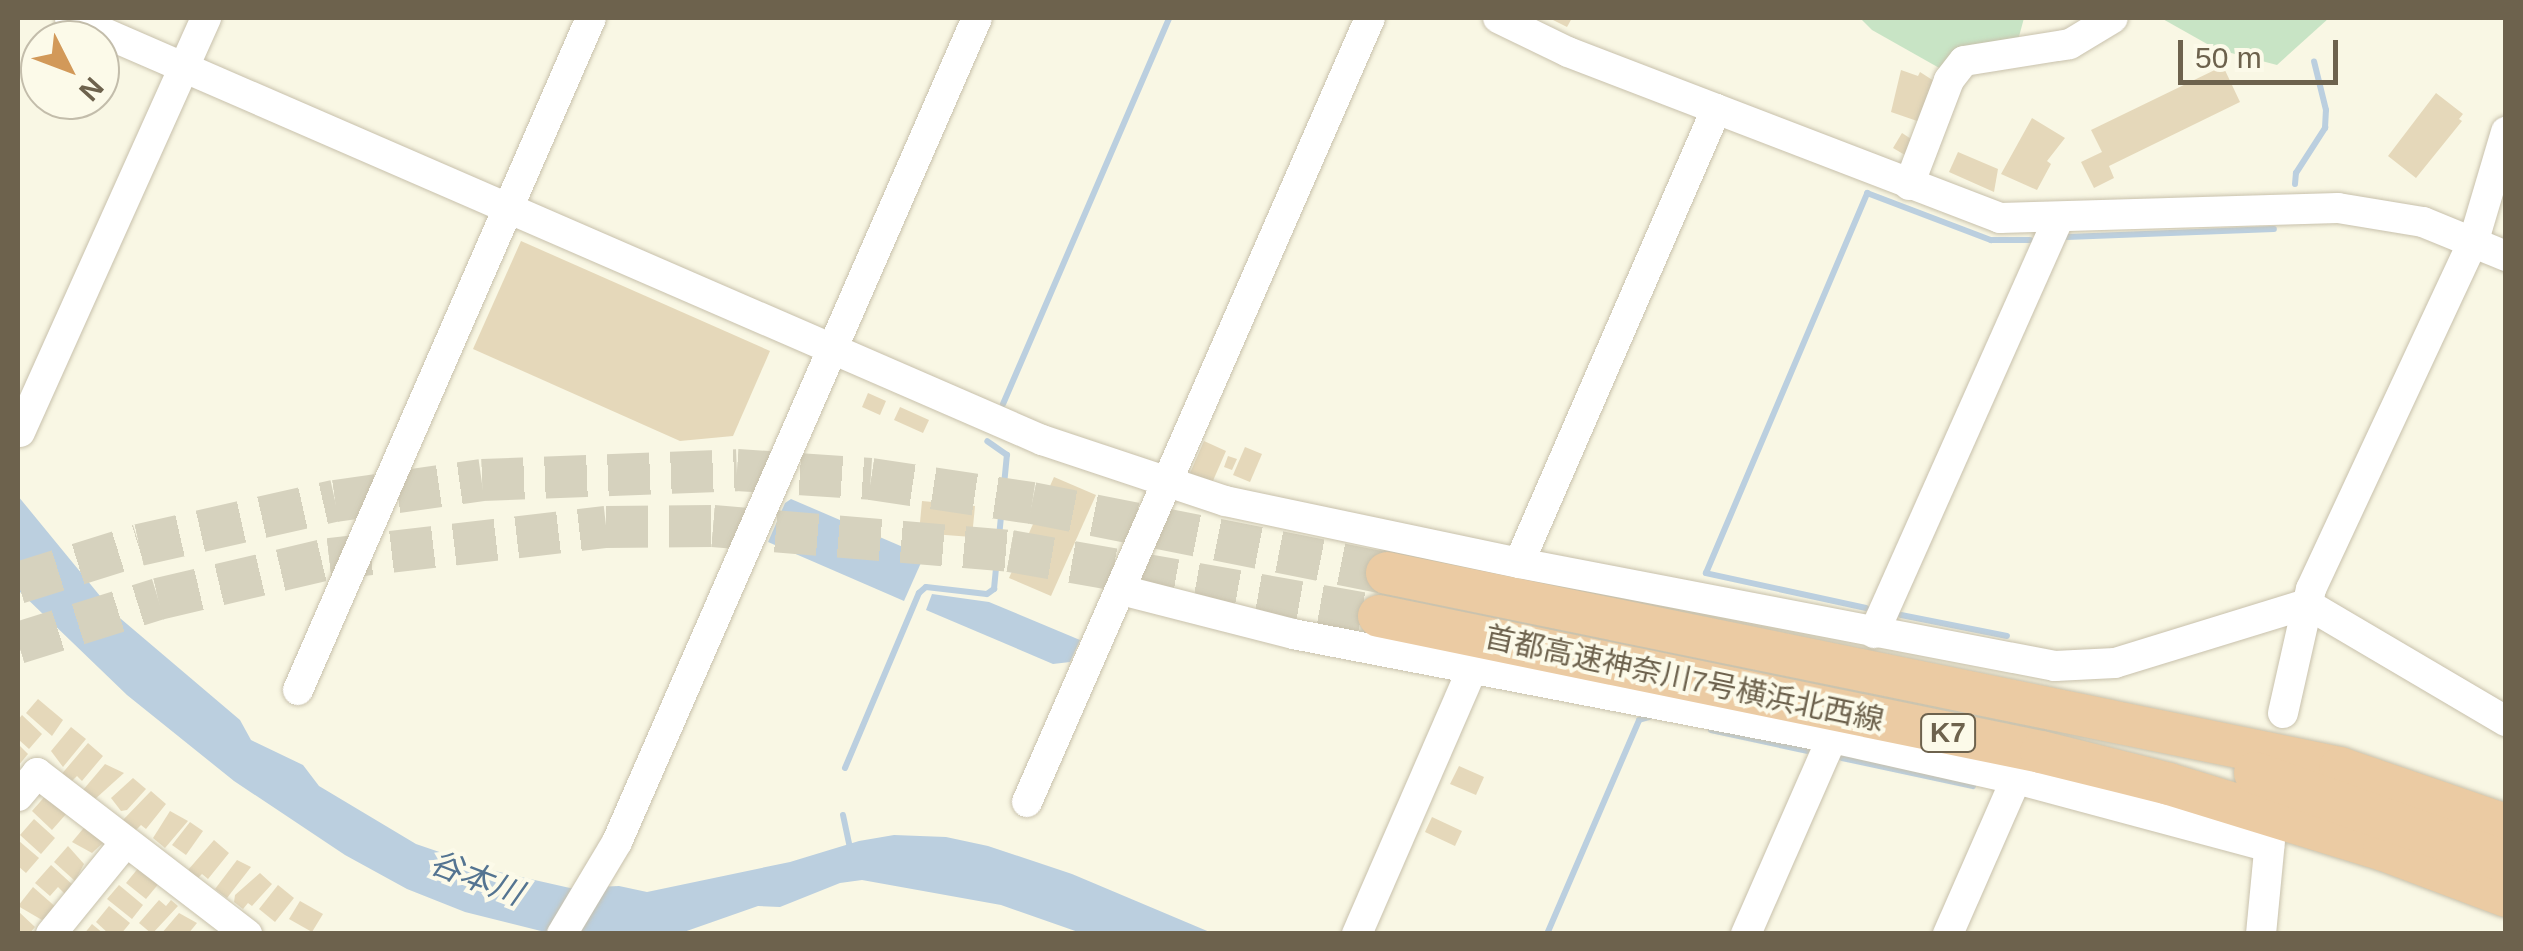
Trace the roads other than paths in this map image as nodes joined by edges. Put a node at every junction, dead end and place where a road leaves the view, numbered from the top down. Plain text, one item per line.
1 (70, 18) edge
2 (206, 18) edge
3 (591, 18) edge
4 (976, 18) edge
5 (1370, 18) edge
6 (1498, 18) edge
7 (2051, 18) edge
8 (2113, 18) edge
9 (2041, 49) junction
10 (184, 68) junction
11 (1716, 109) junction
12 (2506, 132) edge
13 (1910, 185) junction
14 (508, 209) junction
15 (2058, 219) junction
16 (2474, 240) junction
17 (2506, 256) edge
18 (832, 351) junction
19 (20, 432) dead end
20 (1167, 483) junction
21 (1520, 563) junction
22 (1387, 572) tunnel mouth
23 (1120, 590) junction
24 (2306, 604) junction
25 (1379, 616) tunnel mouth
26 (1874, 633) junction
27 (1473, 668) junction
28 (298, 690) dead end
29 (2049, 708) junction
30 (2283, 713) dead end
31 (2506, 721) edge
32 (1832, 738) junction
33 (2016, 779) junction
34 (18, 796) edge
35 (1027, 802) dead end
36 (2506, 824) edge
37 (126, 844) junction
38 (2506, 862) edge
39 (2506, 896) edge
40 (51, 934) edge
41 (247, 934) edge
42 (562, 934) edge
43 (1357, 934) edge
44 (1746, 934) edge
45 (1948, 934) edge
46 (2260, 934) edge

1 - 10 street
2 - 10 street
3 - 14 street
4 - 18 street
5 - 20 street
6 - 11 street
7 - 9 street
8 - 9 street
9 - 13 street
10 - 14 street
10 - 19 street
11 - 13 street
11 - 21 street
12 - 16 street
13 - 15 street
14 - 18 street
14 - 28 street
15 - 16 street
15 - 26 street
16 - 17 street
16 - 24 street
18 - 20 street
18 - 42 street
20 - 21 street
20 - 23 street
21 - 26 street
22 - 29 highway, 首都高速神奈川7号横浜北西線 / K7
23 - 27 street
23 - 35 street
24 - 26 street
24 - 30 street
24 - 31 street
25 - 39 highway, 首都高速神奈川7号横浜北西線 / K7
27 - 32 street
27 - 43 street
29 - 36 highway
29 - 38 highway, K7
32 - 33 street
32 - 44 street
33 - 45 street
33 - 46 street
34 - 37 street
37 - 40 street
37 - 41 street

